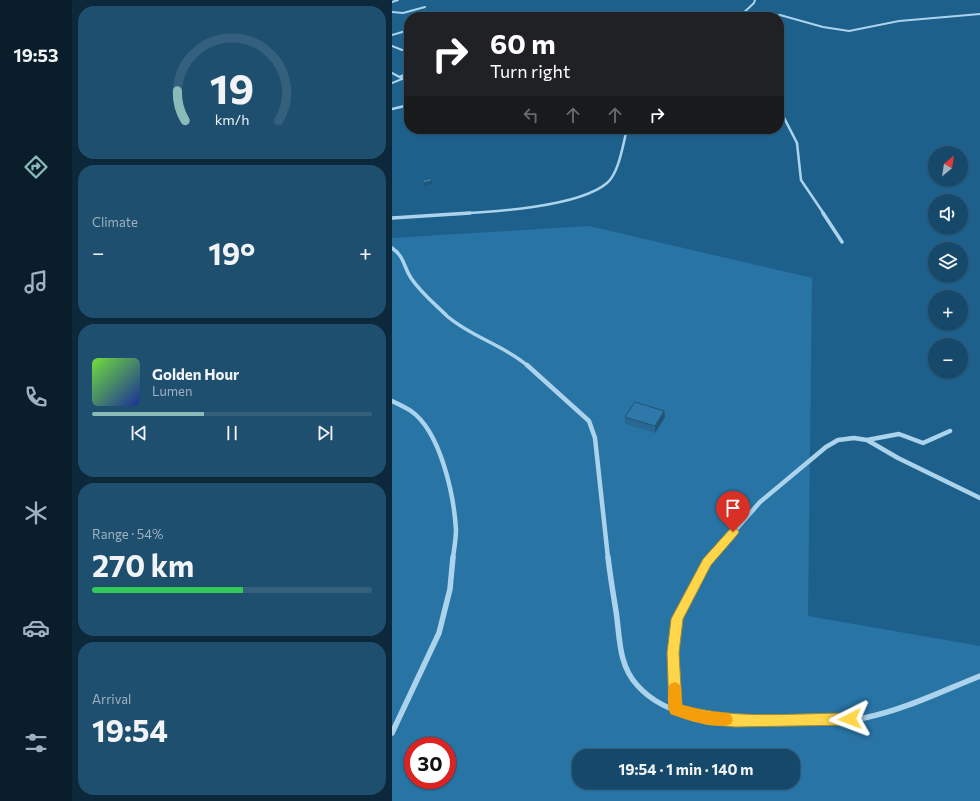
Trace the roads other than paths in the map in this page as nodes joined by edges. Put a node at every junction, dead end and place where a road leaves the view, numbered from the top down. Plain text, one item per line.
1 (398, 0) edge
2 (755, 0) edge
3 (392, 2) edge
4 (425, 7) dead end
5 (392, 12) edge
6 (407, 12) edge
7 (746, 12) edge
8 (404, 13) edge
9 (980, 14) edge
10 (784, 16) edge
11 (404, 31) edge
12 (392, 35) edge
13 (392, 46) edge
14 (404, 50) edge
15 (392, 73) edge
16 (404, 74) edge
17 (399, 76) junction
18 (402, 79) joint
19 (392, 83) edge
20 (404, 106) edge
21 (392, 108) edge
22 (784, 117) edge
23 (626, 134) edge
24 (392, 218) edge
25 (842, 242) dead end
26 (392, 248) edge
27 (392, 401) edge
28 (950, 431) dead end
29 (867, 440) junction
30 (980, 498) edge
31 (980, 676) edge
32 (675, 710) junction
33 (392, 733) edge

1 - 3 street
2 - 7 street
4 - 6 street
5 - 8 street
9 - 10 street
11 - 12 street
13 - 14 street
15 - 17 street
16 - 17 street
17 - 18 street
18 - 19 street
20 - 21 street
22 - 25 street
23 - 24 street
26 - 32 street
27 - 33 street
28 - 29 street
29 - 30 street
29 - 32 street
31 - 32 street

